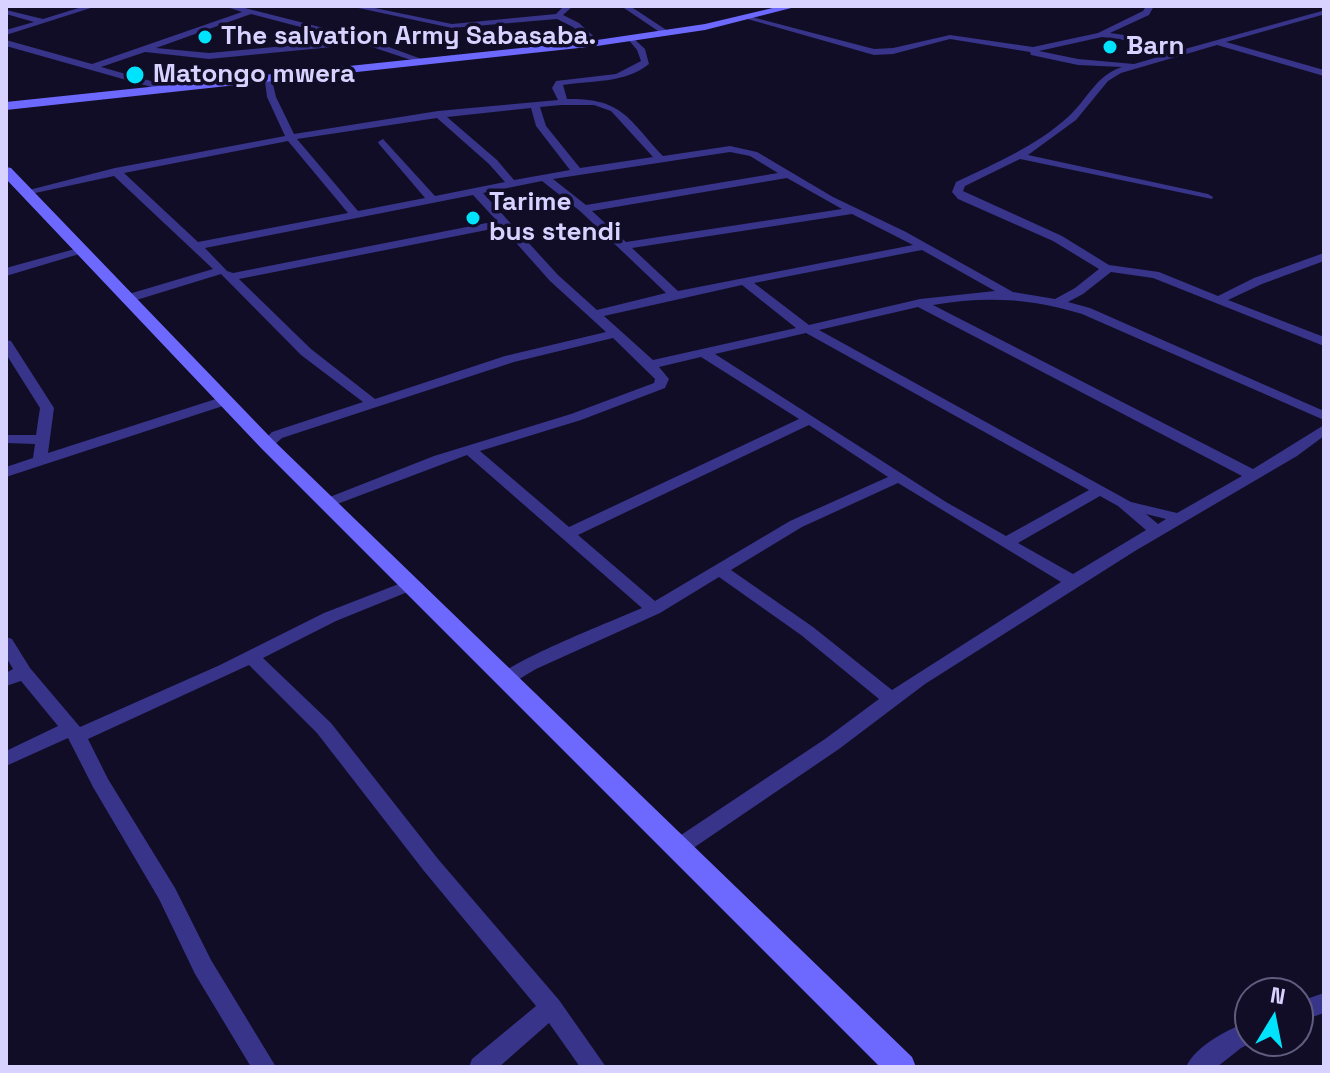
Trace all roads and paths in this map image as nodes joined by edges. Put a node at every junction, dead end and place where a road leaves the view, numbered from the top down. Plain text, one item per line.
1 (93, 6) edge
2 (228, 6) edge
3 (353, 6) edge
4 (569, 6) edge
5 (625, 6) edge
6 (794, 6) edge
7 (1150, 6) edge
8 (1298, 6) edge
9 (6, 12) edge
10 (251, 12) junction
11 (1322, 13) edge
12 (558, 16) junction
13 (748, 18) junction
14 (43, 21) junction
15 (6, 33) edge
16 (667, 33) junction
17 (1102, 35) junction
18 (631, 38) junction
19 (364, 41) junction
20 (1215, 42) junction
21 (6, 43) edge
22 (597, 43) junction
23 (144, 49) junction
24 (1017, 49) junction
25 (1174, 55) junction
26 (423, 61) junction
27 (1135, 65) junction
28 (93, 67) junction
29 (1324, 73) edge
30 (267, 76) junction
31 (162, 87) junction
32 (565, 104) junction
33 (535, 105) junction
34 (6, 106) edge
35 (438, 114) junction
36 (289, 137) junction
37 (383, 142) dead end
38 (1018, 156) junction
39 (659, 158) junction
40 (6, 171) edge
41 (115, 171) junction
42 (577, 171) junction
43 (788, 175) junction
44 (544, 177) junction
45 (512, 184) junction
46 (476, 191) junction
47 (26, 192) junction
48 (1208, 197) dead end
49 (432, 199) junction
50 (584, 209) junction
51 (851, 211) junction
52 (356, 215) junction
53 (505, 223) junction
54 (196, 246) junction
55 (625, 246) junction
56 (924, 246) junction
57 (82, 250) junction
58 (1324, 257) edge
59 (1105, 268) junction
60 (6, 272) edge
61 (226, 273) junction
62 (744, 281) junction
63 (1008, 293) junction
64 (675, 295) junction
65 (126, 299) junction
66 (1216, 301) junction
67 (1058, 302) junction
68 (920, 303) junction
69 (594, 315) junction
70 (806, 329) junction
71 (614, 334) junction
72 (1324, 342) edge
73 (6, 344) edge
74 (702, 352) junction
75 (650, 365) junction
76 (227, 400) junction
77 (372, 403) junction
78 (1324, 416) edge
79 (810, 419) junction
80 (1324, 429) edge
81 (6, 439) edge
82 (44, 440) junction
83 (267, 444) junction
84 (469, 449) junction
85 (40, 459) junction
86 (6, 472) edge
87 (1254, 476) junction
88 (899, 477) junction
89 (1100, 490) junction
90 (327, 503) junction
91 (1123, 503) junction
92 (1180, 518) junction
93 (1157, 531) junction
94 (568, 533) junction
95 (1006, 543) junction
96 (721, 571) junction
97 (1074, 582) junction
98 (409, 585) junction
99 (654, 609) junction
100 (6, 643) edge
101 (251, 657) junction
102 (15, 676) edge
103 (505, 679) junction
104 (891, 699) junction
105 (73, 732) junction
106 (6, 759) edge
107 (676, 849) junction
108 (551, 1007) junction
109 (1234, 1040) edge
110 (264, 1067) edge
111 (481, 1067) edge
112 (594, 1067) edge
113 (901, 1067) edge
114 (1198, 1067) edge

1 - 14 street
2 - 10 street
3 - 12 street
4 - 12 street
5 - 16 street
6 - 13 main road
7 - 17 street
8 - 11 street
9 - 14 street
10 - 19 street
10 - 23 street
11 - 20 street
12 - 22 street
13 - 16 main road
13 - 24 street
14 - 15 street
16 - 18 main road
17 - 24 street
17 - 25 street
18 - 22 main road
18 - 32 street
19 - 23 street
19 - 26 street
20 - 25 street
20 - 29 street
21 - 28 street
22 - 26 main road
23 - 28 street
24 - 27 street
25 - 27 street
26 - 30 main road
27 - 38 street
28 - 31 street
30 - 31 main road
30 - 36 street
31 - 34 main road
32 - 33 street
32 - 39 street
33 - 35 street
33 - 42 street
35 - 36 street
35 - 45 street
36 - 41 street
36 - 52 street
37 - 49 street
38 - 48 street
38 - 59 street
39 - 42 street
39 - 43 street
40 - 47 main road
41 - 47 street
41 - 54 street
42 - 44 street
43 - 50 street
43 - 51 street
44 - 45 street
44 - 50 street
45 - 46 street
46 - 49 street
46 - 53 street
47 - 57 main road
49 - 52 street
50 - 55 street
51 - 55 street
51 - 56 street
52 - 54 street
53 - 61 street
53 - 69 street
54 - 61 street
55 - 64 street
56 - 62 street
56 - 63 street
57 - 60 street
57 - 65 main road
58 - 66 street
59 - 66 street
59 - 67 street
61 - 65 street
61 - 77 street
62 - 64 street
62 - 70 street
63 - 67 street
63 - 68 street
64 - 69 street
65 - 76 main road
66 - 72 street
67 - 78 street
68 - 70 street
68 - 87 street
69 - 71 street
70 - 74 street
70 - 89 street
71 - 75 street
71 - 77 street
73 - 82 street
74 - 75 street
74 - 79 street
75 - 84 street
76 - 83 main road
76 - 85 street
77 - 83 street
79 - 88 street
79 - 94 street
80 - 87 street
81 - 82 street
82 - 85 street
83 - 90 main road
84 - 90 street
84 - 94 street
85 - 86 street
87 - 92 street
88 - 95 street
88 - 96 street
89 - 91 street
89 - 95 street
90 - 98 main road
91 - 92 street
91 - 93 street
92 - 93 street
93 - 97 street
94 - 99 street
95 - 97 street
96 - 99 street
96 - 104 street
97 - 104 street
98 - 101 street
98 - 103 main road
99 - 103 street
100 - 102 street
101 - 105 street
101 - 108 street
102 - 105 street
103 - 107 main road
104 - 107 street
105 - 106 street
105 - 110 street
107 - 113 main road
108 - 111 street
108 - 112 street
109 - 114 street

